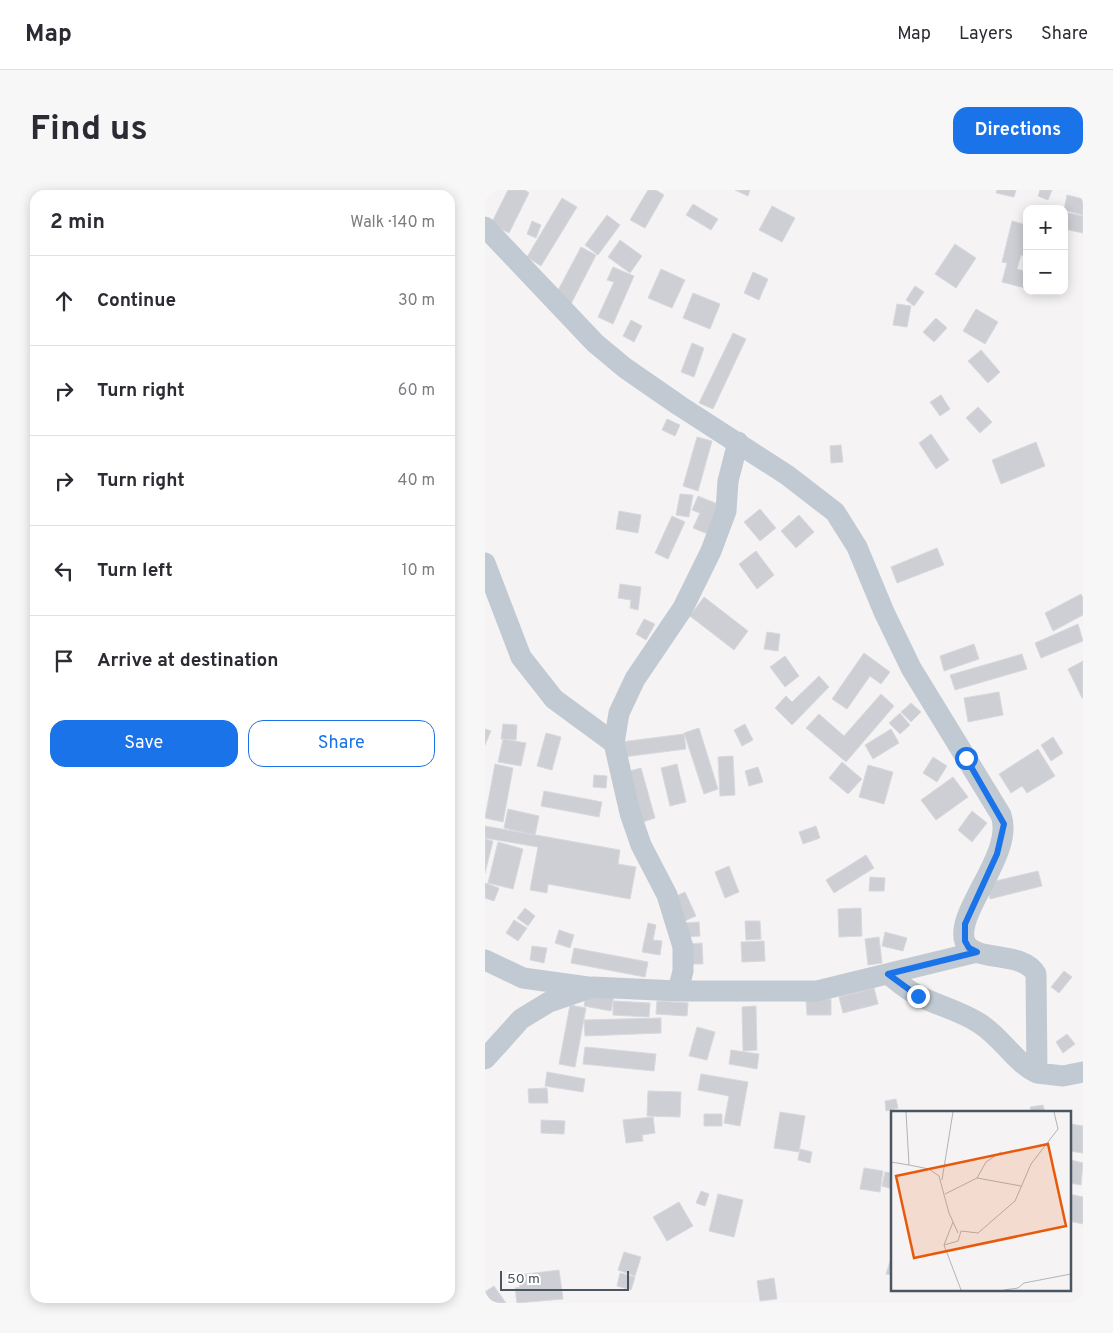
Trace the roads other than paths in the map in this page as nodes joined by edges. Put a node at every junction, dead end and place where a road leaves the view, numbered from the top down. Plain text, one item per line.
1 (485, 227) edge
2 (737, 442) junction
3 (485, 563) edge
4 (614, 743) junction
5 (977, 952) junction
6 (485, 960) edge
7 (888, 974) junction
8 (593, 988) junction
9 (678, 991) junction
10 (485, 1059) edge
11 (1083, 1072) edge
12 (1037, 1073) junction

1 - 2 street
2 - 4 street
2 - 5 street
3 - 4 street
4 - 9 street
5 - 7 street
5 - 12 street
6 - 8 street
7 - 9 street
7 - 12 street
8 - 9 street
8 - 10 street
11 - 12 street

